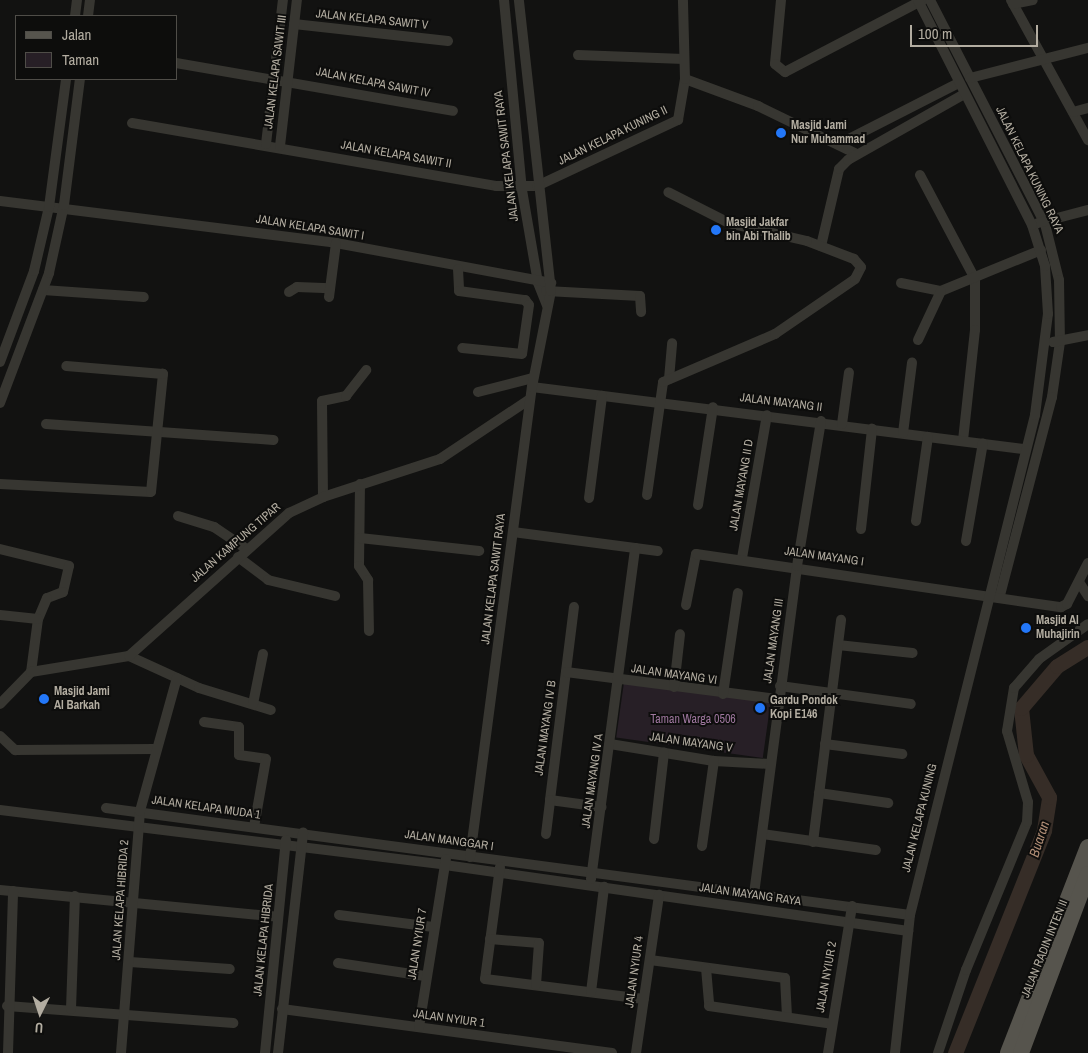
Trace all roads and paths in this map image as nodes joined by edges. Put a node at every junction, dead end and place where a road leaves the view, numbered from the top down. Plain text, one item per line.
1 (77, 0) edge
2 (90, 0) edge
3 (283, 0) edge
4 (297, 0) edge
5 (504, 0) edge
6 (519, 0) edge
7 (683, 0) edge
8 (781, 0) edge
9 (930, 0) edge
10 (1032, 0) edge
11 (920, 1) edge
12 (1012, 2) edge
13 (74, 15) edge
14 (88, 15) edge
15 (294, 24) junction
16 (448, 41) dead end
17 (1088, 48) edge
18 (578, 55) dead end
19 (1046, 57) junction
20 (684, 59) junction
21 (178, 63) edge
22 (274, 77) junction
23 (970, 78) junction
24 (685, 79) junction
25 (66, 80) edge
26 (80, 80) edge
27 (287, 80) junction
28 (958, 83) junction
29 (964, 94) junction
30 (1088, 108) edge
31 (454, 112) dead end
32 (1073, 112) junction
33 (132, 123) dead end
34 (1088, 140) edge
35 (841, 143) junction
36 (266, 144) junction
37 (280, 146) junction
38 (855, 153) junction
39 (920, 175) dead end
40 (536, 186) junction
41 (522, 190) junction
42 (668, 192) dead end
43 (0, 200) edge
44 (64, 205) junction
45 (49, 207) junction
46 (1088, 210) edge
47 (1044, 221) junction
48 (1032, 225) junction
49 (336, 243) junction
50 (821, 246) junction
51 (1041, 250) junction
52 (458, 269) junction
53 (975, 279) junction
54 (901, 283) dead end
55 (546, 287) junction
56 (43, 290) junction
57 (941, 291) junction
58 (290, 292) dead end
59 (144, 297) dead end
60 (641, 312) dead end
61 (1088, 335) edge
62 (918, 340) dead end
63 (1047, 342) junction
64 (1060, 342) junction
65 (672, 343) dead end
66 (462, 348) dead end
67 (522, 354) junction
68 (538, 356) junction
69 (0, 362) edge
70 (912, 363) dead end
71 (66, 366) dead end
72 (366, 370) dead end
73 (850, 372) dead end
74 (669, 379) junction
75 (533, 382) junction
76 (478, 392) dead end
77 (602, 396) junction
78 (530, 399) junction
79 (658, 402) junction
80 (0, 404) edge
81 (714, 407) junction
82 (767, 415) junction
83 (821, 421) junction
84 (46, 424) dead end
85 (842, 424) junction
86 (872, 429) junction
87 (160, 431) junction
88 (903, 433) junction
89 (928, 437) junction
90 (273, 440) dead end
91 (964, 440) junction
92 (983, 443) junction
93 (1026, 449) junction
94 (0, 484) edge
95 (360, 484) junction
96 (647, 495) dead end
97 (323, 496) junction
98 (589, 498) dead end
99 (698, 505) dead end
100 (178, 516) dead end
101 (916, 521) dead end
102 (861, 529) dead end
103 (512, 532) junction
104 (360, 538) junction
105 (966, 542) dead end
106 (635, 548) junction
107 (0, 549) edge
108 (247, 550) junction
109 (479, 551) dead end
110 (658, 551) dead end
111 (238, 557) junction
112 (742, 558) junction
113 (1088, 563) edge
114 (797, 566) junction
115 (1079, 582) junction
116 (738, 593) dead end
117 (988, 593) junction
118 (1000, 595) junction
119 (335, 596) dead end
120 (1088, 596) edge
121 (686, 605) dead end
122 (574, 607) dead end
123 (0, 615) edge
124 (38, 619) junction
125 (841, 620) dead end
126 (1088, 624) edge
127 (369, 631) dead end
128 (680, 634) dead end
129 (838, 645) junction
130 (263, 654) dead end
131 (913, 654) dead end
132 (129, 656) junction
133 (31, 672) junction
134 (566, 672) junction
135 (177, 678) junction
136 (619, 680) junction
137 (780, 686) junction
138 (674, 687) junction
139 (832, 693) junction
140 (723, 694) junction
141 (778, 699) junction
142 (0, 704) edge
143 (253, 704) junction
144 (911, 704) dead end
145 (271, 710) dead end
146 (204, 722) dead end
147 (0, 736) edge
148 (610, 744) junction
149 (825, 744) junction
150 (154, 749) junction
151 (664, 753) junction
152 (902, 754) dead end
153 (714, 761) junction
154 (769, 764) junction
155 (819, 793) junction
156 (550, 800) junction
157 (888, 803) dead end
158 (602, 807) junction
159 (106, 808) dead end
160 (0, 810) edge
161 (140, 811) junction
162 (138, 825) junction
163 (254, 827) junction
164 (288, 830) junction
165 (302, 832) junction
166 (546, 834) dead end
167 (762, 834) junction
168 (654, 839) dead end
169 (813, 842) junction
170 (286, 845) junction
171 (702, 846) dead end
172 (301, 847) junction
173 (1088, 847) edge
174 (876, 850) dead end
175 (448, 854) junction
176 (470, 857) junction
177 (501, 862) junction
178 (445, 865) junction
179 (593, 872) junction
180 (500, 873) junction
181 (1088, 874) edge
182 (590, 885) junction
183 (604, 887) junction
184 (0, 890) edge
185 (13, 891) junction
186 (754, 894) junction
187 (659, 895) junction
188 (75, 896) junction
189 (134, 901) junction
190 (852, 906) junction
191 (910, 915) junction
192 (339, 916) dead end
193 (278, 917) junction
194 (849, 922) junction
195 (433, 927) junction
196 (908, 932) junction
197 (490, 939) junction
198 (650, 960) junction
199 (130, 962) junction
200 (338, 963) dead end
201 (706, 968) junction
202 (230, 969) dead end
203 (425, 976) junction
204 (536, 985) junction
205 (591, 992) junction
206 (644, 999) junction
207 (7, 1006) junction
208 (71, 1009) junction
209 (282, 1009) junction
210 (124, 1013) junction
211 (1027, 1013) junction
212 (787, 1017) junction
213 (233, 1022) dead end
214 (832, 1024) junction
215 (419, 1027) junction
216 (8, 1053) edge
217 (121, 1053) edge
218 (265, 1053) edge
219 (278, 1053) edge
220 (612, 1053) edge
221 (636, 1053) edge
222 (828, 1053) edge
223 (896, 1053) edge
224 (938, 1053) edge
225 (1008, 1053) edge
226 (1021, 1053) edge

1 - 13 street
2 - 14 street
3 - 22 street, JALAN KELAPA SAWIT III
4 - 15 street, JALAN KELAPA SAWIT III
5 - 41 street, JALAN KELAPA SAWIT RAYA
6 - 40 street, JALAN KELAPA SAWIT RAYA
7 - 20 street
8 - 11 street
9 - 23 street, JALAN KELAPA KUNING RAYA
10 - 12 street
11 - 28 street, JALAN KELAPA KUNING RAYA
12 - 19 street
15 - 16 street, JALAN KELAPA SAWIT V
15 - 27 street, JALAN KELAPA SAWIT III
17 - 19 street
18 - 20 street
19 - 23 street
19 - 32 street
20 - 24 street
21 - 22 street, JALAN KELAPA SAWIT IV
22 - 27 street, JALAN KELAPA SAWIT IV
22 - 36 street, JALAN KELAPA SAWIT III
23 - 47 street, JALAN KELAPA KUNING RAYA
24 - 35 street
24 - 40 street, JALAN KELAPA KUNING II
25 - 45 street
26 - 44 street
27 - 31 street, JALAN KELAPA SAWIT IV
27 - 37 street, JALAN KELAPA SAWIT III
28 - 29 street, JALAN KELAPA KUNING RAYA
28 - 35 street
29 - 38 street
29 - 48 street, JALAN KELAPA KUNING RAYA
30 - 32 street
32 - 34 street
33 - 36 street, JALAN KELAPA SAWIT II
35 - 38 street
36 - 37 street, JALAN KELAPA SAWIT II
37 - 41 street, JALAN KELAPA SAWIT II
38 - 50 street
39 - 53 street
40 - 41 street, JALAN KELAPA KUNING II
40 - 55 street, JALAN KELAPA SAWIT RAYA
41 - 55 street, JALAN KELAPA SAWIT RAYA
42 - 50 street
43 - 45 street, JALAN KELAPA SAWIT I
44 - 45 street, JALAN KELAPA SAWIT I
44 - 49 street, JALAN KELAPA SAWIT I
44 - 56 street
45 - 69 street
46 - 47 street
47 - 48 street
47 - 64 street, JALAN KELAPA KUNING RAYA
48 - 51 street, JALAN KELAPA KUNING RAYA
49 - 52 street, JALAN KELAPA SAWIT I
49 - 58 street
50 - 74 street
51 - 53 street
51 - 63 street, JALAN KELAPA KUNING RAYA
52 - 55 street, JALAN KELAPA SAWIT I
52 - 67 street
53 - 57 street
53 - 91 street
54 - 57 street
55 - 60 street, JALAN KELAPA SAWIT I
55 - 68 street, JALAN KELAPA SAWIT RAYA
56 - 59 street
56 - 80 street
57 - 62 street
61 - 64 street
63 - 64 street
63 - 93 street, JALAN KELAPA KUNING RAYA
64 - 118 street, JALAN KELAPA KUNING RAYA
65 - 74 street
66 - 67 street
67 - 68 street
68 - 75 street, JALAN KELAPA SAWIT RAYA
70 - 88 street
71 - 87 street
72 - 97 street
73 - 85 street
74 - 79 street
75 - 76 street
75 - 77 street, JALAN MAYANG II
75 - 78 street, JALAN KELAPA SAWIT RAYA
77 - 79 street, JALAN MAYANG II
77 - 98 street
78 - 95 street, JALAN KAMPUNG TIPAR
78 - 103 street, JALAN KELAPA SAWIT RAYA
79 - 81 street, JALAN MAYANG II
79 - 96 street
81 - 82 street, JALAN MAYANG II
81 - 99 street
82 - 83 street, JALAN MAYANG II
82 - 112 street, JALAN MAYANG II D
83 - 85 street, JALAN MAYANG II
83 - 114 street, JALAN MAYANG III
84 - 87 street
85 - 86 street, JALAN MAYANG II
86 - 88 street, JALAN MAYANG II
86 - 102 street
87 - 90 street
87 - 94 street
88 - 89 street, JALAN MAYANG II
89 - 91 street, JALAN MAYANG II
89 - 101 street
91 - 92 street, JALAN MAYANG II
92 - 93 street, JALAN MAYANG II
92 - 105 street
93 - 117 street, JALAN KELAPA KUNING RAYA
95 - 97 street, JALAN KAMPUNG TIPAR
95 - 104 street
97 - 108 street, JALAN KAMPUNG TIPAR
100 - 108 street
103 - 106 street
103 - 176 street, JALAN KELAPA SAWIT RAYA
104 - 109 street
104 - 127 street
106 - 110 street
106 - 136 street, JALAN MAYANG IV A
107 - 124 street
108 - 111 street, JALAN KAMPUNG TIPAR
111 - 119 street
111 - 132 street, JALAN KAMPUNG TIPAR
112 - 114 street, JALAN MAYANG I
112 - 121 street, JALAN MAYANG I
113 - 115 street
114 - 117 street, JALAN MAYANG I
114 - 137 street, JALAN MAYANG III
115 - 118 street, JALAN MAYANG I
115 - 120 street
116 - 140 street
117 - 118 street, JALAN MAYANG I
117 - 191 street, JALAN KELAPA KUNING
122 - 134 street, JALAN MAYANG IV B
123 - 124 street
124 - 133 street
125 - 129 street
126 - 224 street
128 - 138 street
129 - 131 street
129 - 139 street
130 - 143 street
132 - 133 street
132 - 135 street
133 - 142 street
134 - 136 street, JALAN MAYANG VI
134 - 156 street, JALAN MAYANG IV B
135 - 143 street
135 - 150 street, JALAN KELAPA HIBRIDA 2
136 - 138 street, JALAN MAYANG VI
136 - 148 street, JALAN MAYANG IV A
137 - 139 street
137 - 141 street, JALAN MAYANG III
138 - 140 street, JALAN MAYANG VI
139 - 144 street
139 - 149 street
140 - 141 street, JALAN MAYANG VI
141 - 154 street, JALAN MAYANG III
143 - 145 street
146 - 163 street
147 - 150 street
148 - 151 street, JALAN MAYANG V
148 - 158 street, JALAN MAYANG IV A
149 - 152 street
149 - 155 street
150 - 161 street, JALAN KELAPA HIBRIDA 2
151 - 153 street, JALAN MAYANG V
151 - 168 street
153 - 154 street, JALAN MAYANG V
153 - 171 street
154 - 167 street, JALAN MAYANG III
155 - 157 street
155 - 169 street
156 - 158 street
156 - 166 street, JALAN MAYANG IV B
158 - 179 street, JALAN MAYANG IV A
159 - 161 street, JALAN KELAPA MUDA 1
160 - 162 street, JALAN KELAPA MUDA 1
161 - 162 street, JALAN KELAPA HIBRIDA 2
161 - 163 street, JALAN KELAPA MUDA 1
162 - 170 street, JALAN KELAPA MUDA 1
162 - 189 street, JALAN KELAPA HIBRIDA 2
163 - 164 street, JALAN KELAPA MUDA 1
164 - 165 street, JALAN KELAPA MUDA 1
164 - 170 street, JALAN KELAPA HIBRIDA
165 - 172 street, JALAN KELAPA HIBRIDA
165 - 175 street, JALAN MANGGAR I
167 - 169 street
167 - 186 street, JALAN MAYANG III
169 - 174 street
170 - 172 street, JALAN KELAPA MUDA 1
170 - 193 street, JALAN KELAPA HIBRIDA
172 - 178 street, JALAN MANGGAR I
172 - 209 street, JALAN KELAPA HIBRIDA
173 - 211 main road, JALAN RADIN INTEN II
175 - 176 street, JALAN MANGGAR I
175 - 178 street
176 - 177 street, JALAN MANGGAR I
177 - 179 street, JALAN MANGGAR I
177 - 180 street
178 - 180 street, JALAN MANGGAR I
178 - 195 street, JALAN NYIUR 7
179 - 182 street, JALAN MAYANG IV A
179 - 186 street, JALAN MAYANG RAYA
180 - 182 street, JALAN MANGGAR I
180 - 197 street
181 - 211 main road, JALAN RADIN INTEN II
182 - 183 street, JALAN MAYANG RAYA
183 - 187 street, JALAN MAYANG RAYA
183 - 205 street
184 - 185 street
185 - 188 street
185 - 207 street
186 - 190 street, JALAN MAYANG RAYA
187 - 194 street, JALAN MAYANG RAYA
187 - 198 street, JALAN NYIUR 4
188 - 189 street
188 - 208 street
189 - 193 street
189 - 199 street, JALAN KELAPA HIBRIDA 2
190 - 191 street, JALAN MAYANG RAYA
190 - 194 street, JALAN NYIUR 2
191 - 196 street, JALAN KELAPA KUNING
192 - 195 street
193 - 218 street, JALAN KELAPA HIBRIDA
194 - 196 street, JALAN MAYANG RAYA
194 - 214 street, JALAN NYIUR 2
195 - 203 street, JALAN NYIUR 7
196 - 223 street, JALAN KELAPA KUNING
197 - 204 street
197 - 204 street
198 - 201 street
198 - 206 street, JALAN NYIUR 4
199 - 202 street
199 - 210 street, JALAN KELAPA HIBRIDA 2
200 - 203 street
201 - 212 street
201 - 212 street
203 - 215 street, JALAN NYIUR 7
204 - 205 street
205 - 206 street
206 - 221 street, JALAN NYIUR 4
207 - 208 street
207 - 216 street
208 - 210 street
209 - 215 street, JALAN NYIUR 1
209 - 219 street, JALAN KELAPA HIBRIDA
210 - 213 street
210 - 217 street, JALAN KELAPA HIBRIDA 2
211 - 225 main road, JALAN RADIN INTEN II
211 - 226 main road, JALAN RADIN INTEN II
212 - 214 street
214 - 222 street, JALAN NYIUR 2
215 - 220 street, JALAN NYIUR 1

